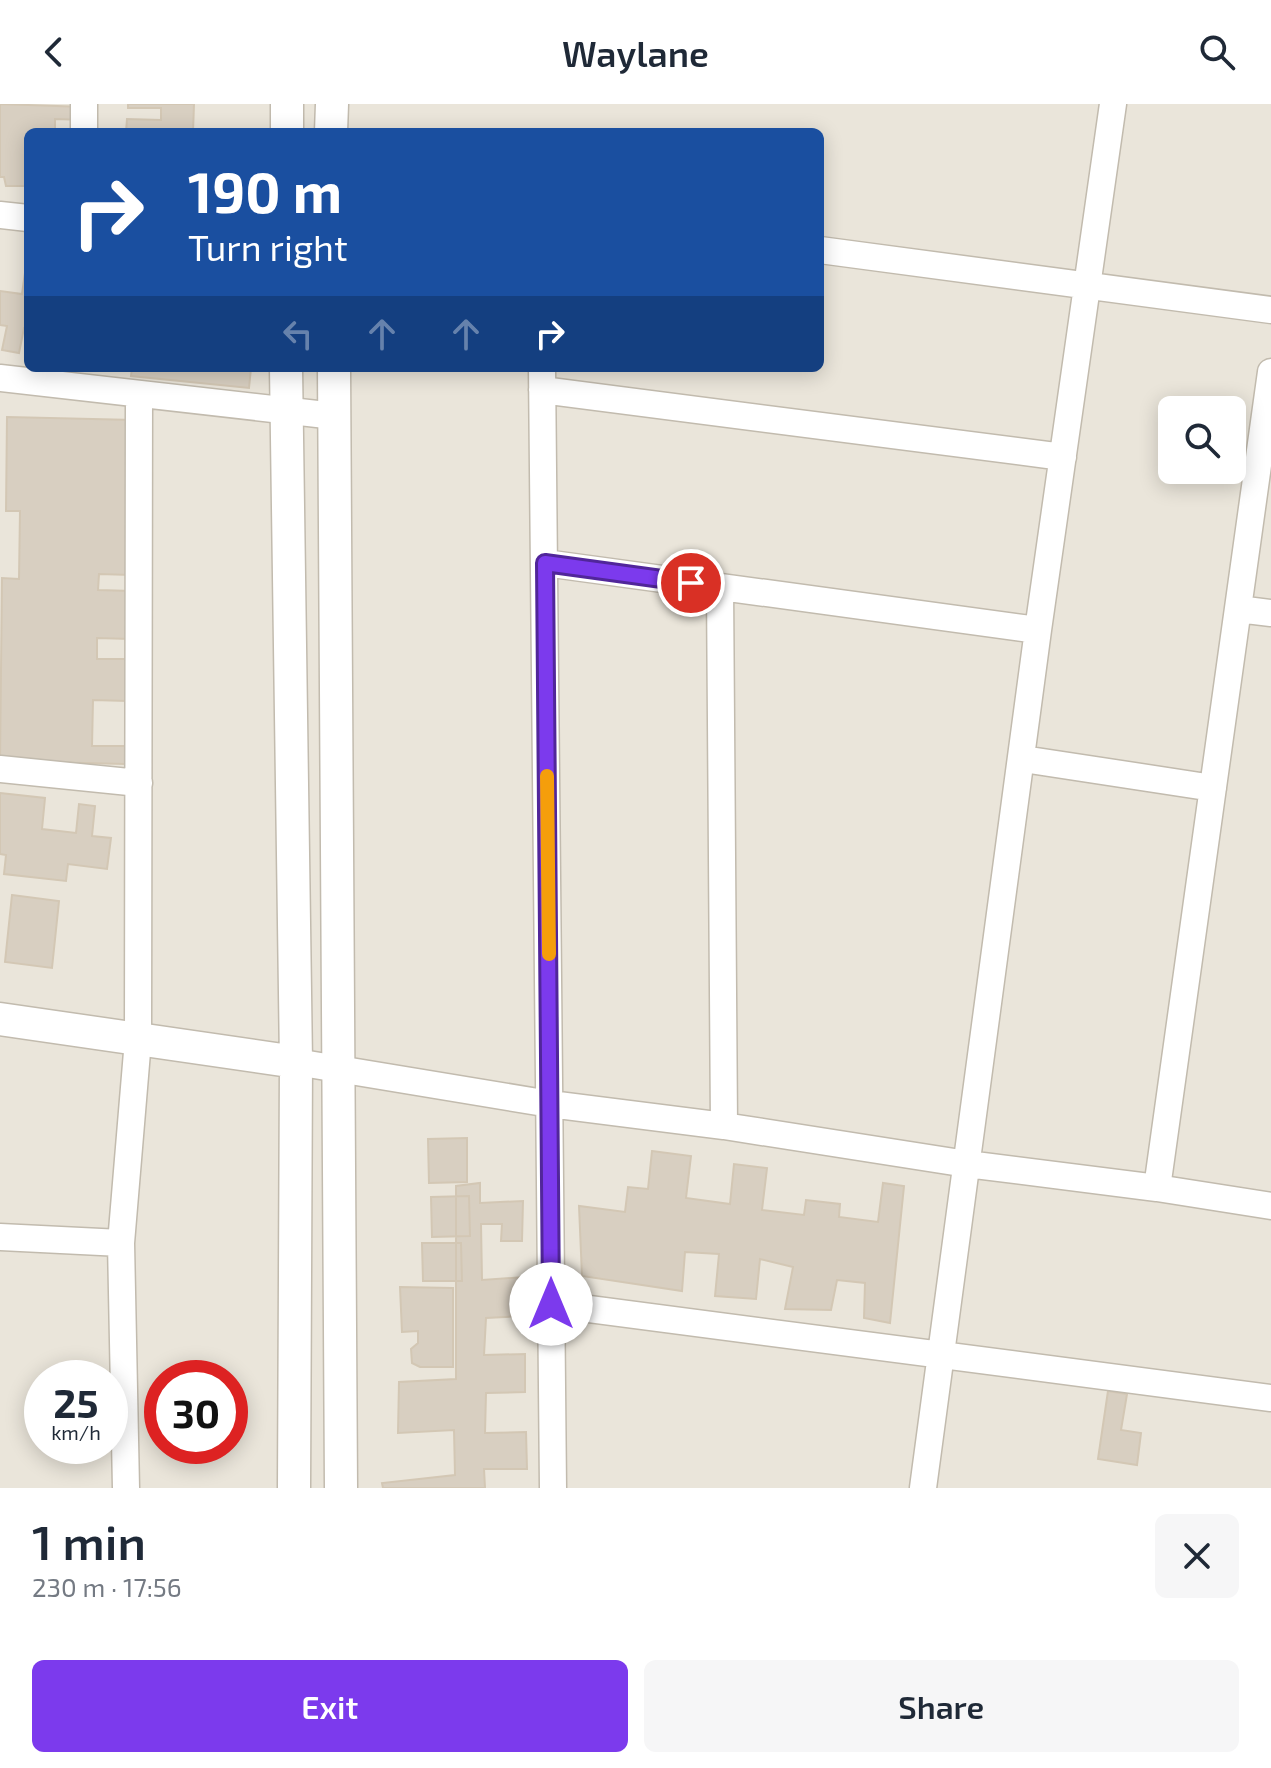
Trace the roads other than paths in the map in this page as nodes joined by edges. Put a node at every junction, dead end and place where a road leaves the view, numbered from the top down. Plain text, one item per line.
1 (84, 104) edge
2 (287, 104) edge
3 (332, 104) edge
4 (1113, 104) edge
5 (84, 128) edge
6 (287, 128) edge
7 (331, 128) edge
8 (0, 215) edge
9 (24, 218) edge
10 (824, 251) edge
11 (1088, 286) junction
12 (1271, 310) edge
13 (286, 372) edge
14 (334, 372) edge
15 (1271, 372) edge
16 (0, 378) edge
17 (542, 379) edge
18 (139, 394) junction
19 (286, 411) junction
20 (335, 416) junction
21 (1063, 457) junction
22 (545, 563) junction
23 (720, 587) junction
24 (1238, 609) junction
25 (1271, 613) edge
26 (1038, 630) junction
27 (1023, 759) junction
28 (0, 769) edge
29 (139, 783) junction
30 (1213, 788) junction
31 (0, 1019) edge
32 (138, 1040) junction
33 (296, 1062) junction
34 (338, 1067) junction
35 (550, 1104) junction
36 (724, 1126) junction
37 (967, 1164) junction
38 (1157, 1188) junction
39 (1271, 1206) edge
40 (0, 1237) edge
41 (121, 1243) junction
42 (551, 1304) junction
43 (941, 1355) junction
44 (1271, 1398) edge
45 (126, 1488) edge
46 (294, 1488) edge
47 (341, 1488) edge
48 (553, 1488) edge
49 (923, 1488) edge

1 - 5 street
2 - 6 street
3 - 7 street
4 - 11 street
8 - 9 street
10 - 11 street
11 - 12 street
11 - 21 street
13 - 19 street
14 - 20 street
15 - 24 street
16 - 18 street
17 - 21 street
17 - 22 street
18 - 19 street
18 - 29 street
19 - 20 street
19 - 33 street
20 - 34 street
21 - 26 street
22 - 23 street
22 - 35 street
23 - 26 street
23 - 36 street
24 - 25 street
24 - 30 street
26 - 27 street
27 - 30 street
27 - 37 street
28 - 29 street
29 - 32 street
30 - 38 street
31 - 32 street
32 - 33 street
32 - 41 street
33 - 34 street
33 - 46 street
34 - 35 street
34 - 47 street
35 - 36 street
35 - 42 street
36 - 37 street
37 - 38 street
37 - 43 street
38 - 39 street
40 - 41 street
41 - 45 street
42 - 43 street
42 - 48 street
43 - 44 street
43 - 49 street

